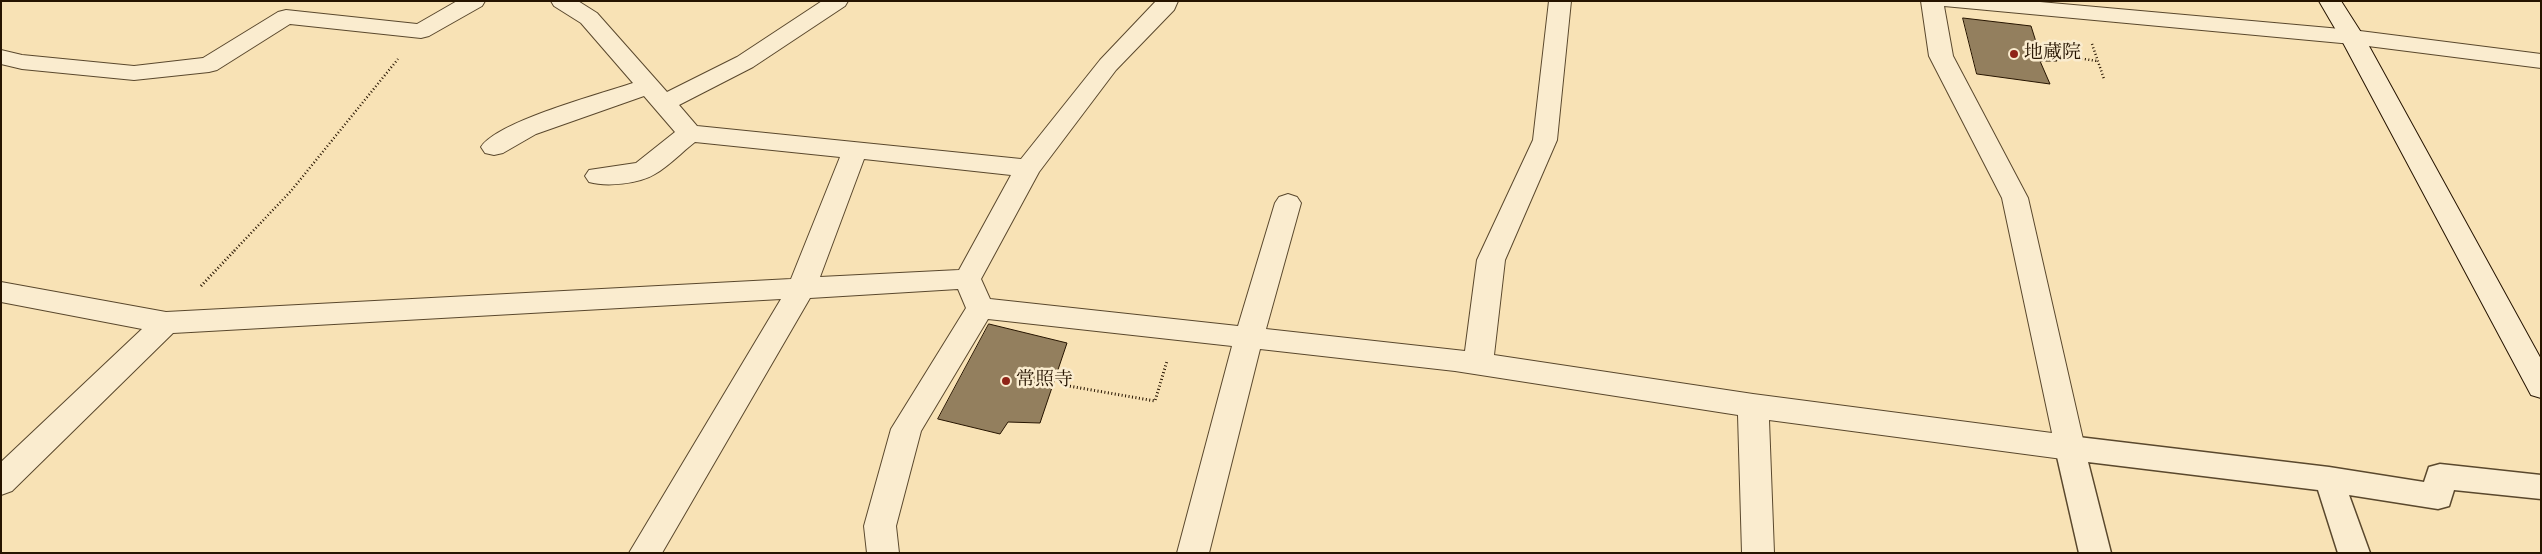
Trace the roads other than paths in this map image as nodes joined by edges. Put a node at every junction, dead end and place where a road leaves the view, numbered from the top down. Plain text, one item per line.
1 (474, 1) edge
2 (562, 1) edge
3 (837, 1) edge
4 (1167, 1) edge
5 (1560, 1) edge
6 (1932, 1) edge
7 (1950, 1) edge
8 (2330, 1) edge
9 (2352, 38) junction
10 (1, 57) edge
11 (2541, 61) edge
12 (657, 95) junction
13 (690, 133) junction
14 (494, 146) dead end
15 (855, 150) junction
16 (1028, 168) junction
17 (598, 176) dead end
18 (1288, 203) dead end
19 (967, 279) junction
20 (802, 287) junction
21 (1, 292) edge
22 (980, 308) junction
23 (166, 323) junction
24 (1248, 337) junction
25 (1478, 364) junction
26 (2541, 387) edge
27 (1753, 406) junction
28 (2070, 448) junction
29 (2329, 479) junction
30 (1, 482) edge
31 (2541, 487) edge
32 (645, 553) edge
33 (883, 553) edge
34 (1193, 553) edge
35 (1758, 553) edge
36 (2095, 553) edge
37 (2354, 553) edge

1 - 10 street
2 - 12 street
3 - 12 street
4 - 16 street
5 - 25 street
6 - 28 street
7 - 9 street
8 - 9 street
9 - 11 street
9 - 26 street
12 - 13 street
12 - 14 street
13 - 15 street
13 - 17 street
15 - 16 street
15 - 20 street
16 - 19 street
18 - 24 street
19 - 20 street
19 - 22 street
20 - 23 street
20 - 32 street
21 - 23 street
22 - 24 street
22 - 33 street
23 - 30 street
24 - 25 street
24 - 34 street
25 - 27 street
27 - 28 street
27 - 35 street
28 - 29 lane
28 - 36 lane
29 - 31 lane
29 - 37 lane

